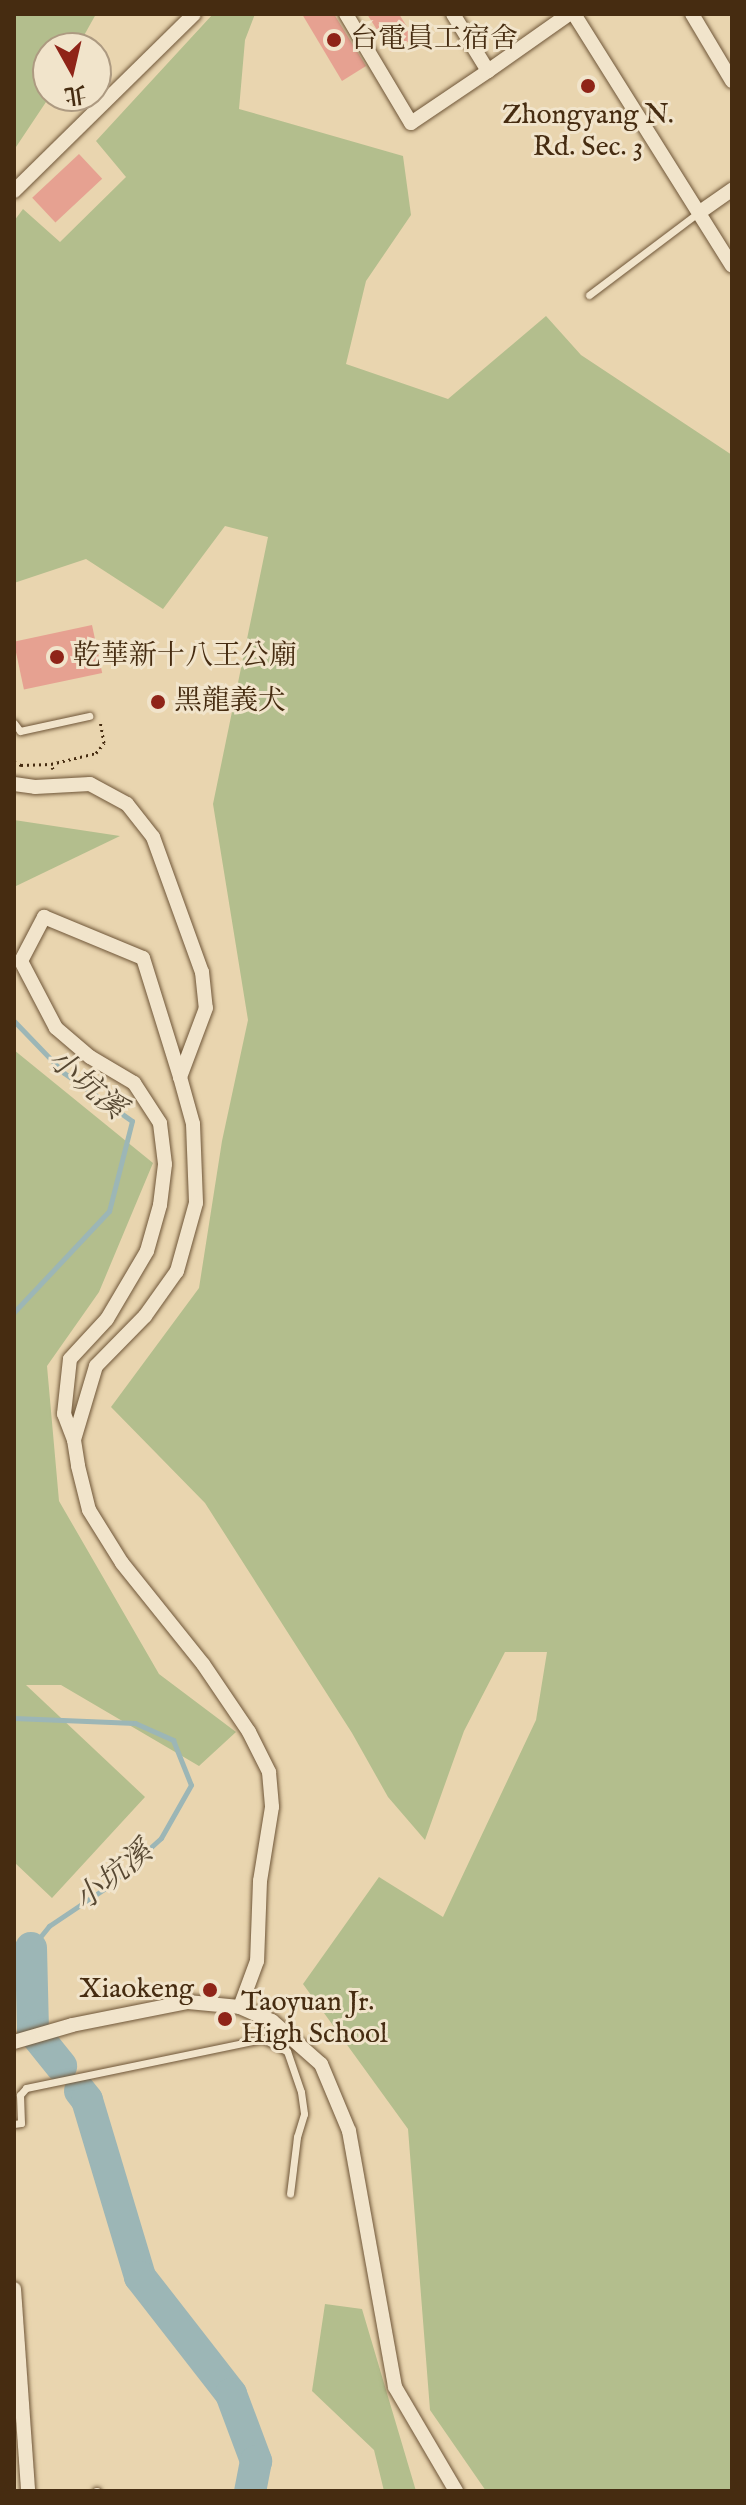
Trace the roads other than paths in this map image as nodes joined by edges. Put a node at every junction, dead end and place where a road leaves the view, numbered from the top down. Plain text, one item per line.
1 (194, 14) edge
2 (346, 14) edge
3 (453, 14) edge
4 (572, 14) edge
5 (692, 14) edge
6 (488, 71) junction
7 (732, 81) edge
8 (732, 190) edge
9 (14, 191) edge
10 (700, 212) junction
11 (732, 266) edge
12 (589, 295) dead end
13 (89, 716) dead end
14 (14, 723) edge
15 (14, 784) edge
16 (180, 1077) junction
17 (74, 1440) junction
18 (240, 2007) junction
19 (14, 2042) edge
20 (291, 2047) junction
21 (14, 2124) edge
22 (290, 2194) dead end
23 (14, 2289) edge
24 (28, 2491) edge
25 (456, 2491) edge

1 - 9 street
2 - 6 street
3 - 6 street
4 - 6 street
4 - 10 street
5 - 7 street
8 - 10 street
10 - 11 street
10 - 12 lane
13 - 14 lane
15 - 16 street
16 - 17 street
16 - 17 street
17 - 18 street
18 - 19 street
18 - 20 street
20 - 21 lane
20 - 22 lane
20 - 25 street
23 - 24 street

